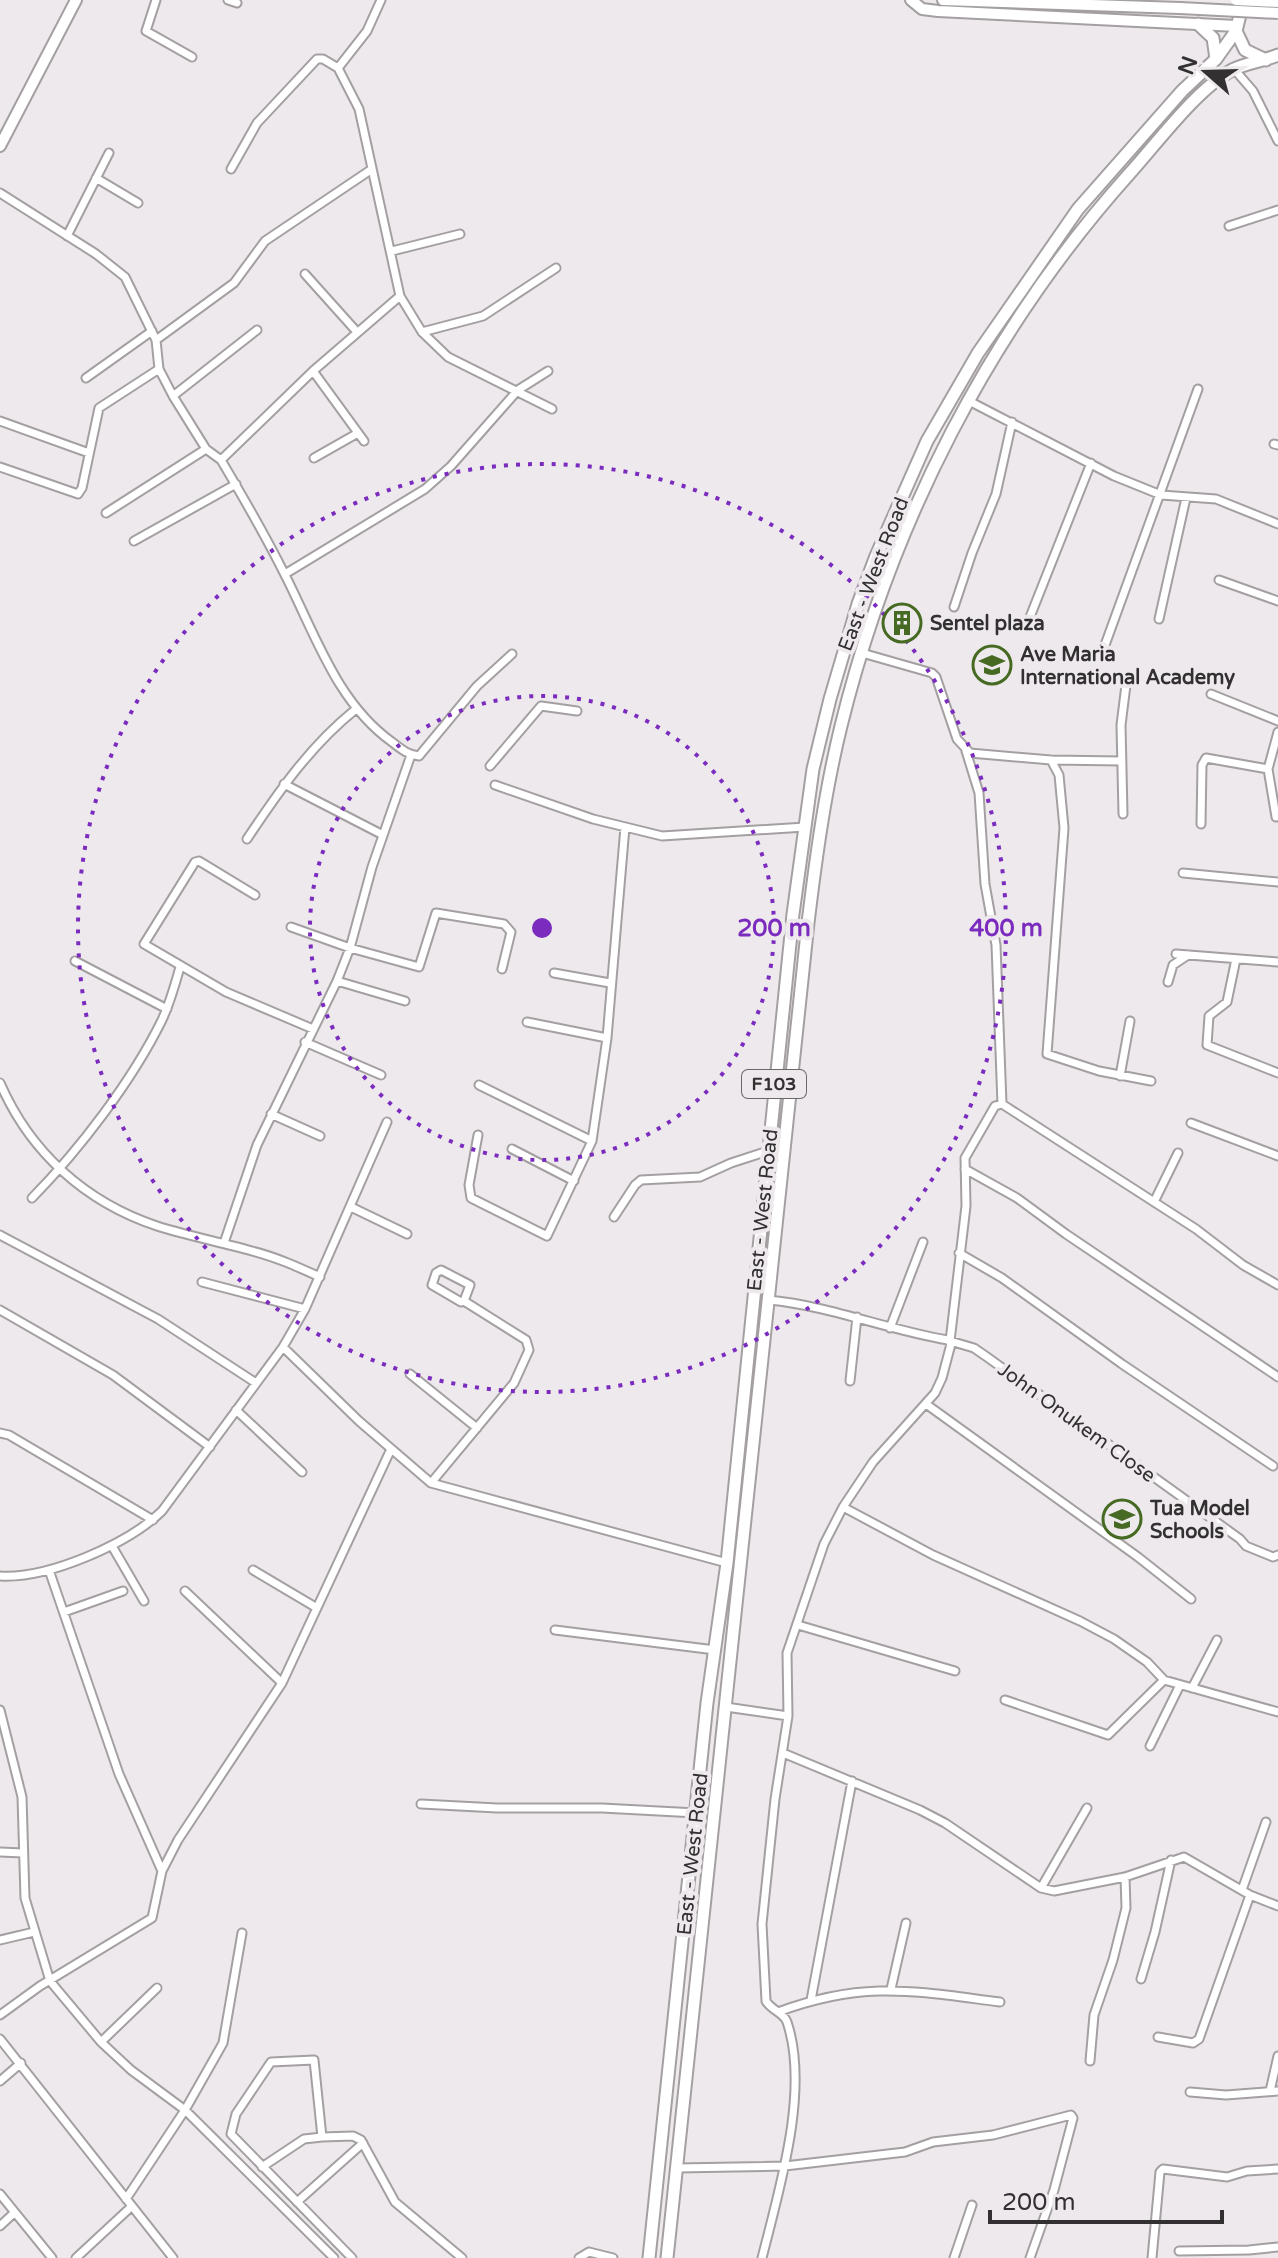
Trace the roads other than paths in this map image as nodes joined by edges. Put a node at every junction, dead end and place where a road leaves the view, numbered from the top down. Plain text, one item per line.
1 (76, 0) edge
2 (156, 0) edge
3 (228, 0) edge
4 (381, 0) edge
5 (911, 0) edge
6 (943, 0) edge
7 (1236, 0) edge
8 (1251, 0) edge
9 (1278, 2) edge
10 (237, 3) dead end
11 (1278, 13) edge
12 (1198, 24) junction
13 (1237, 29) junction
14 (192, 57) dead end
15 (1272, 58) edge
16 (1216, 59) junction
17 (338, 68) junction
18 (1234, 69) junction
19 (1278, 141) edge
20 (0, 146) edge
21 (109, 153) dead end
22 (231, 169) dead end
23 (372, 169) junction
24 (96, 178) junction
25 (1095, 190) junction
26 (0, 193) edge
27 (1106, 198) junction
28 (138, 203) dead end
29 (1278, 210) edge
30 (1229, 226) dead end
31 (460, 234) dead end
32 (67, 236) junction
33 (392, 251) junction
34 (556, 268) dead end
35 (305, 274) dead end
36 (400, 296) junction
37 (257, 330) dead end
38 (152, 331) junction
39 (357, 332) junction
40 (422, 332) junction
41 (156, 340) junction
42 (159, 369) junction
43 (313, 371) junction
44 (548, 371) dead end
45 (86, 378) dead end
46 (1198, 389) dead end
47 (518, 390) junction
48 (173, 396) junction
49 (969, 401) junction
50 (552, 409) dead end
51 (0, 421) edge
52 (1012, 422) junction
53 (358, 433) junction
54 (364, 441) dead end
55 (206, 449) junction
56 (89, 453) junction
57 (314, 458) dead end
58 (221, 460) junction
59 (1091, 463) junction
60 (0, 467) edge
61 (236, 484) junction
62 (1161, 495) junction
63 (1186, 498) junction
64 (106, 513) dead end
65 (1278, 524) edge
66 (134, 541) dead end
67 (285, 574) junction
68 (1219, 580) dead end
69 (1278, 601) edge
70 (954, 607) dead end
71 (1159, 619) dead end
72 (1026, 627) dead end
73 (1105, 645) dead end
74 (862, 653) junction
75 (512, 654) dead end
76 (1126, 685) dead end
77 (1211, 694) dead end
78 (356, 709) junction
79 (577, 711) dead end
80 (1278, 721) edge
81 (1278, 732) edge
82 (966, 751) junction
83 (411, 755) junction
84 (1051, 760) junction
85 (1121, 761) junction
86 (490, 766) dead end
87 (1268, 769) junction
88 (284, 784) junction
89 (495, 785) dead end
90 (1123, 814) dead end
91 (1276, 817) dead end
92 (1201, 824) dead end
93 (625, 827) junction
94 (805, 827) junction
95 (383, 835) junction
96 (247, 839) dead end
97 (1183, 873) dead end
98 (1278, 882) edge
99 (255, 895) dead end
100 (291, 927) dead end
101 (350, 948) junction
102 (1176, 954) dead end
103 (1188, 955) junction
104 (1236, 959) junction
105 (75, 961) dead end
106 (1278, 962) edge
107 (180, 967) junction
108 (502, 969) dead end
109 (554, 973) dead end
110 (337, 981) junction
111 (1168, 982) dead end
112 (610, 983) junction
113 (405, 1001) dead end
114 (167, 1009) junction
115 (1130, 1021) dead end
116 (527, 1022) dead end
117 (313, 1029) junction
118 (607, 1038) junction
119 (305, 1042) junction
120 (1278, 1073) edge
121 (381, 1075) dead end
122 (1120, 1076) junction
123 (1151, 1081) dead end
124 (0, 1083) edge
125 (479, 1085) dead end
126 (1002, 1104) junction
127 (271, 1114) junction
128 (387, 1122) dead end
129 (1191, 1123) dead end
130 (478, 1135) dead end
131 (320, 1136) dead end
132 (592, 1141) junction
133 (512, 1149) dead end
134 (768, 1151) junction
135 (1178, 1153) dead end
136 (1278, 1156) edge
137 (965, 1169) junction
138 (60, 1170) junction
139 (574, 1181) junction
140 (32, 1198) dead end
141 (1154, 1202) junction
142 (351, 1207) junction
143 (614, 1217) dead end
144 (407, 1234) dead end
145 (0, 1235) edge
146 (923, 1242) dead end
147 (224, 1243) junction
148 (959, 1253) junction
149 (320, 1277) junction
150 (202, 1282) dead end
151 (1278, 1285) edge
152 (769, 1300) junction
153 (464, 1301) junction
154 (305, 1309) junction
155 (0, 1310) edge
156 (857, 1317) junction
157 (890, 1328) junction
158 (950, 1341) junction
159 (283, 1347) junction
160 (410, 1374) dead end
161 (1278, 1377) edge
162 (850, 1381) dead end
163 (256, 1383) junction
164 (926, 1404) junction
165 (236, 1410) junction
166 (477, 1428) junction
167 (0, 1433) edge
168 (210, 1447) junction
169 (391, 1449) junction
170 (1273, 1466) dead end
171 (302, 1472) dead end
172 (431, 1483) junction
173 (843, 1507) junction
174 (153, 1520) junction
175 (112, 1546) junction
176 (1278, 1555) edge
177 (727, 1563) junction
178 (49, 1570) junction
179 (253, 1570) dead end
180 (0, 1576) edge
181 (123, 1591) dead end
182 (185, 1591) dead end
183 (1191, 1599) dead end
184 (144, 1601) dead end
185 (317, 1608) junction
186 (64, 1612) junction
187 (798, 1625) junction
188 (555, 1630) dead end
189 (1217, 1640) dead end
190 (715, 1650) junction
191 (955, 1671) dead end
192 (1164, 1680) junction
193 (282, 1683) junction
194 (1180, 1685) junction
195 (1192, 1688) junction
196 (1005, 1700) dead end
197 (726, 1707) junction
198 (0, 1710) edge
199 (1278, 1712) edge
200 (788, 1716) junction
201 (1150, 1746) dead end
202 (783, 1753) junction
203 (852, 1781) junction
204 (421, 1804) dead end
205 (1087, 1808) dead end
206 (696, 1813) junction
207 (1266, 1822) dead end
208 (0, 1852) edge
209 (23, 1853) junction
210 (1171, 1860) junction
211 (162, 1871) junction
212 (1125, 1877) junction
213 (1041, 1888) junction
214 (1246, 1892) junction
215 (1278, 1906) edge
216 (906, 1923) dead end
217 (34, 1932) junction
218 (242, 1933) dead end
219 (0, 1940) edge
220 (1141, 1979) dead end
221 (50, 1981) junction
222 (157, 1988) dead end
223 (891, 1989) junction
224 (811, 2000) junction
225 (1000, 2002) dead end
226 (778, 2012) junction
227 (0, 2015) edge
228 (675, 2018) junction
229 (693, 2020) junction
230 (1158, 2037) dead end
231 (0, 2039) edge
232 (101, 2042) junction
233 (1278, 2056) edge
234 (1090, 2061) dead end
235 (21, 2063) junction
236 (0, 2081) edge
237 (1274, 2091) edge
238 (1190, 2092) dead end
239 (185, 2110) junction
240 (322, 2137) junction
241 (363, 2143) junction
242 (785, 2166) junction
243 (262, 2167) junction
244 (677, 2168) junction
245 (1278, 2169) edge
246 (0, 2194) edge
247 (126, 2199) junction
248 (297, 2202) junction
249 (972, 2205) dead end
250 (132, 2206) junction
251 (14, 2213) junction
252 (0, 2226) edge
253 (1278, 2247) edge
254 (1179, 2251) dead end
255 (52, 2258) edge
256 (76, 2258) edge
257 (173, 2258) edge
258 (334, 2258) edge
259 (352, 2258) edge
260 (462, 2258) edge
261 (579, 2258) edge
262 (613, 2258) edge
263 (649, 2258) edge
264 (667, 2258) edge
265 (762, 2258) edge
266 (954, 2258) edge
267 (1030, 2258) edge
268 (1152, 2258) edge

1 - 20 street
2 - 14 street
3 - 10 street
4 - 17 street
5 - 12 street
6 - 11 street, bridge
7 - 9 street, bridge
8 - 13 main road, East - West Road
12 - 13 street
12 - 16 main road
13 - 15 main road
13 - 16 main road, East - West Road / F103
15 - 18 main road, East - West Road / F103
16 - 25 main road, East - West Road / F103
17 - 22 street
17 - 23 street
18 - 19 street
18 - 27 main road, East - West Road / F103
21 - 24 street
23 - 33 street
23 - 41 street
24 - 28 street
24 - 32 street
25 - 27 main road
25 - 94 main road, East - West Road / F103
26 - 32 street
27 - 49 main road, East - West Road / F103
29 - 30 street
31 - 33 street
32 - 38 street
33 - 36 street
34 - 40 street
35 - 39 street
36 - 39 street
36 - 40 street
37 - 48 street
38 - 41 street
38 - 45 street
39 - 43 street
40 - 47 street
41 - 42 street
42 - 48 street
42 - 56 street
43 - 53 street
43 - 58 street
44 - 47 street
46 - 62 street
47 - 50 street
47 - 67 street
48 - 55 street
49 - 52 street
49 - 74 main road, East - West Road / F103
51 - 56 street
52 - 59 street
52 - 70 street
53 - 54 street
53 - 57 street
55 - 58 street
55 - 64 street
56 - 60 street
58 - 61 street
59 - 62 street
59 - 72 street
61 - 66 street
61 - 67 street
62 - 63 street
62 - 73 street
63 - 65 street
63 - 71 street
67 - 78 street
68 - 69 street
74 - 82 street
74 - 152 main road, East - West Road / F103
75 - 83 street
76 - 85 street
77 - 80 street
78 - 83 street
78 - 88 street
79 - 86 street
81 - 87 street
82 - 84 street
82 - 126 street
83 - 95 street
84 - 85 street
84 - 122 street
85 - 90 street
87 - 91 street
87 - 92 street
88 - 95 street
88 - 96 street
89 - 93 street
93 - 94 street
93 - 112 street
94 - 134 main road, East - West Road / F103
95 - 101 street
97 - 98 street
99 - 107 street
100 - 101 street
101 - 108 street
101 - 110 street
102 - 103 street
103 - 104 street
103 - 111 street
104 - 106 street
104 - 120 street
105 - 114 street
107 - 114 street
107 - 117 street
109 - 112 street
110 - 113 street
110 - 117 street
112 - 118 street
114 - 138 street
115 - 122 street
116 - 118 street
117 - 119 street
118 - 132 street
119 - 121 street
119 - 127 street
122 - 123 street
124 - 138 street
125 - 132 street
126 - 137 street
126 - 141 street
127 - 131 street
127 - 147 street
128 - 142 street
129 - 136 street
130 - 139 street
132 - 139 street
133 - 139 street
134 - 143 street
134 - 177 main road, East - West Road / F103
135 - 141 street
137 - 148 street
137 - 161 street
138 - 140 street
138 - 147 street
141 - 151 street
142 - 144 street
142 - 149 street
145 - 163 street
146 - 157 street
147 - 149 street
148 - 158 street
148 - 170 street
149 - 154 street
150 - 154 street
152 - 156 street, John Onukem Close
152 - 197 main road, East - West Road / F103
153 - 153 street
153 - 166 street
154 - 159 street
155 - 168 street
156 - 157 street, John Onukem Close
156 - 162 street
157 - 158 street, John Onukem Close
158 - 164 street
158 - 176 street, John Onukem Close
159 - 163 street
159 - 169 street
160 - 166 street
163 - 165 street
164 - 173 street
164 - 183 street
165 - 168 street
165 - 171 street
166 - 172 street
167 - 174 street
168 - 174 street
169 - 172 street
169 - 185 street
172 - 177 street
173 - 187 street
173 - 192 street
174 - 175 street
175 - 178 street
175 - 184 street
177 - 190 main road, East - West Road / F103
178 - 180 street
178 - 186 street
179 - 185 street
181 - 186 street
182 - 193 street
185 - 193 street
186 - 211 street
187 - 191 street
187 - 200 street
188 - 190 street
189 - 195 street
190 - 206 main road, East - West Road / F103
192 - 194 street
192 - 196 street
193 - 211 street
194 - 195 street
194 - 201 street
195 - 199 street
197 - 200 street
197 - 229 main road, East - West Road / F103
198 - 209 street
200 - 202 street
202 - 203 street
202 - 226 street
203 - 213 street
203 - 224 street
204 - 206 street
205 - 213 street
206 - 228 main road, East - West Road / F103
207 - 214 street
208 - 209 street
209 - 217 street
210 - 212 street
210 - 214 street
210 - 220 street
211 - 221 street
212 - 213 street
212 - 234 street
214 - 215 street
214 - 230 street
216 - 223 street
217 - 219 street
217 - 221 street
218 - 239 street
221 - 227 street
221 - 232 street
222 - 232 street
223 - 224 street
223 - 225 street
224 - 226 street
226 - 242 street
228 - 229 main road
228 - 263 main road, East - West Road / F103
229 - 244 main road, East - West Road / F103
231 - 235 street
232 - 239 street
233 - 237 street
235 - 236 street
235 - 247 street
237 - 238 street
239 - 247 street
239 - 258 street
240 - 241 street
240 - 243 street
240 - 243 street
241 - 248 street
241 - 260 street
242 - 244 street
242 - 265 street
242 - 267 street
243 - 248 street
244 - 264 main road, East - West Road / F103
245 - 268 street
246 - 251 street
247 - 250 street
248 - 259 street
249 - 266 street
250 - 256 street
250 - 257 street
251 - 252 street
251 - 255 street
253 - 254 street
261 - 262 street

